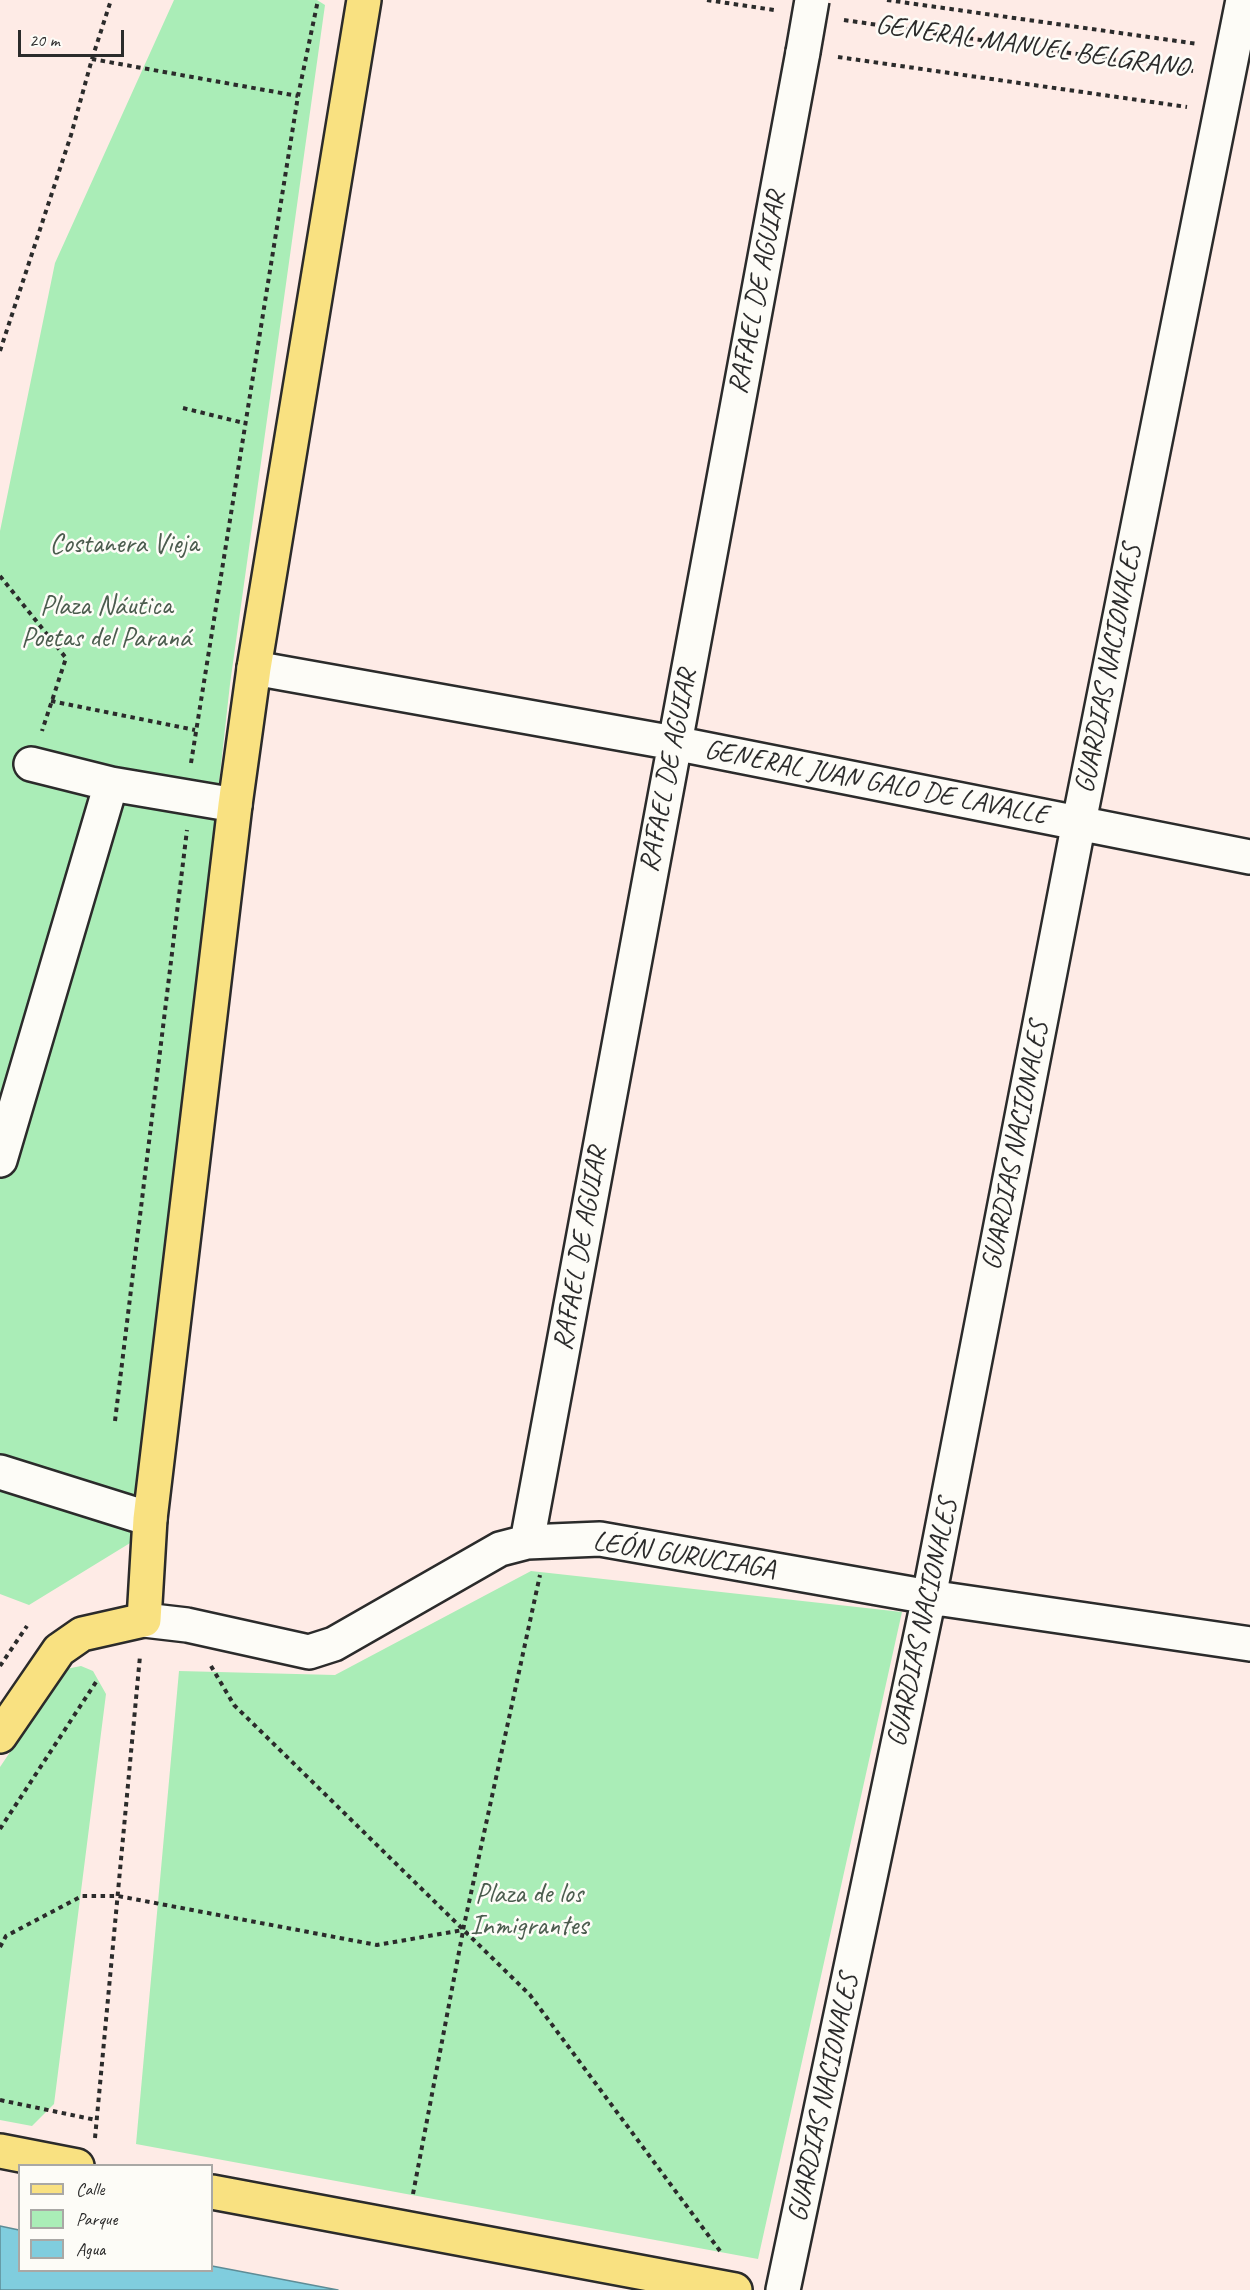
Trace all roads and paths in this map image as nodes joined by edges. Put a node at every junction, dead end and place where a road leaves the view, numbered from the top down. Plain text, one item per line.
1 (111, 0) edge
2 (318, 0) edge
3 (364, 0) edge
4 (707, 0) edge
5 (887, 0) edge
6 (1243, 0) edge
7 (825, 9) edge
8 (778, 10) dead end
9 (803, 52) junction
10 (93, 59) junction
11 (1237, 68) edge
12 (298, 96) junction
13 (1220, 112) junction
14 (0, 351) edge
15 (183, 408) dead end
16 (244, 423) junction
17 (0, 576) edge
18 (254, 668) junction
19 (51, 701) junction
20 (195, 730) junction
21 (674, 743) junction
22 (31, 764) joint
23 (111, 784) junction
24 (190, 797) junction
25 (235, 805) junction
26 (1079, 822) junction
27 (1250, 857) edge
28 (0, 1160) edge
29 (115, 1421) dead end
30 (0, 1472) edge
31 (150, 1519) junction
32 (537, 1542) junction
33 (929, 1597) junction
34 (144, 1620) junction
35 (27, 1626) dead end
36 (187, 1626) junction
37 (1250, 1644) edge
38 (0, 1666) edge
39 (96, 1682) dead end
40 (0, 1736) edge
41 (0, 1829) edge
42 (118, 1896) junction
43 (463, 1930) junction
44 (0, 1947) edge
45 (0, 2100) edge
46 (96, 2120) junction
47 (0, 2151) edge
48 (86, 2154) edge
49 (213, 2192) edge
50 (406, 2230) junction
51 (720, 2252) dead end
52 (735, 2290) edge
53 (783, 2290) edge

1 - 10 path
2 - 12 path
3 - 18 main road
4 - 8 path
5 - 11 path, GENERAL MANUEL BELGRANO
6 - 11 street, GUARDIAS NACIONALES
7 - 9 street, RAFAEL DE AGUIAR, bridge
7 - 11 path, GENERAL MANUEL BELGRANO
9 - 13 path, GENERAL MANUEL BELGRANO
9 - 21 street, RAFAEL DE AGUIAR
10 - 12 path
10 - 14 path
11 - 13 street, GUARDIAS NACIONALES
12 - 16 path
13 - 26 street, GUARDIAS NACIONALES
15 - 16 path
16 - 20 path
17 - 19 path
18 - 21 street, GENERAL JUAN GALO DE LAVALLE
18 - 25 main road
19 - 20 path
19 - 22 path
20 - 24 path
21 - 26 street, GENERAL JUAN GALO DE LAVALLE
21 - 32 street, RAFAEL DE AGUIAR
22 - 23 street
23 - 24 street
23 - 28 street
24 - 25 street
24 - 29 path
25 - 31 main road
26 - 27 street, GENERAL JUAN GALO DE LAVALLE
26 - 33 street, GUARDIAS NACIONALES
30 - 31 street
31 - 34 main road
32 - 33 street, LEÓN GURUCIAGA
32 - 36 street, LEÓN GURUCIAGA
32 - 43 path
33 - 37 street, LEÓN GURUCIAGA
33 - 53 street, GUARDIAS NACIONALES
34 - 36 street, LEÓN GURUCIAGA
34 - 40 main road
34 - 42 path
35 - 38 path
36 - 43 path
39 - 41 path
42 - 43 path
42 - 44 path
42 - 46 path
43 - 50 path
43 - 51 path
45 - 46 path
46 - 48 path
47 - 48 main road
49 - 50 main road
50 - 52 main road

